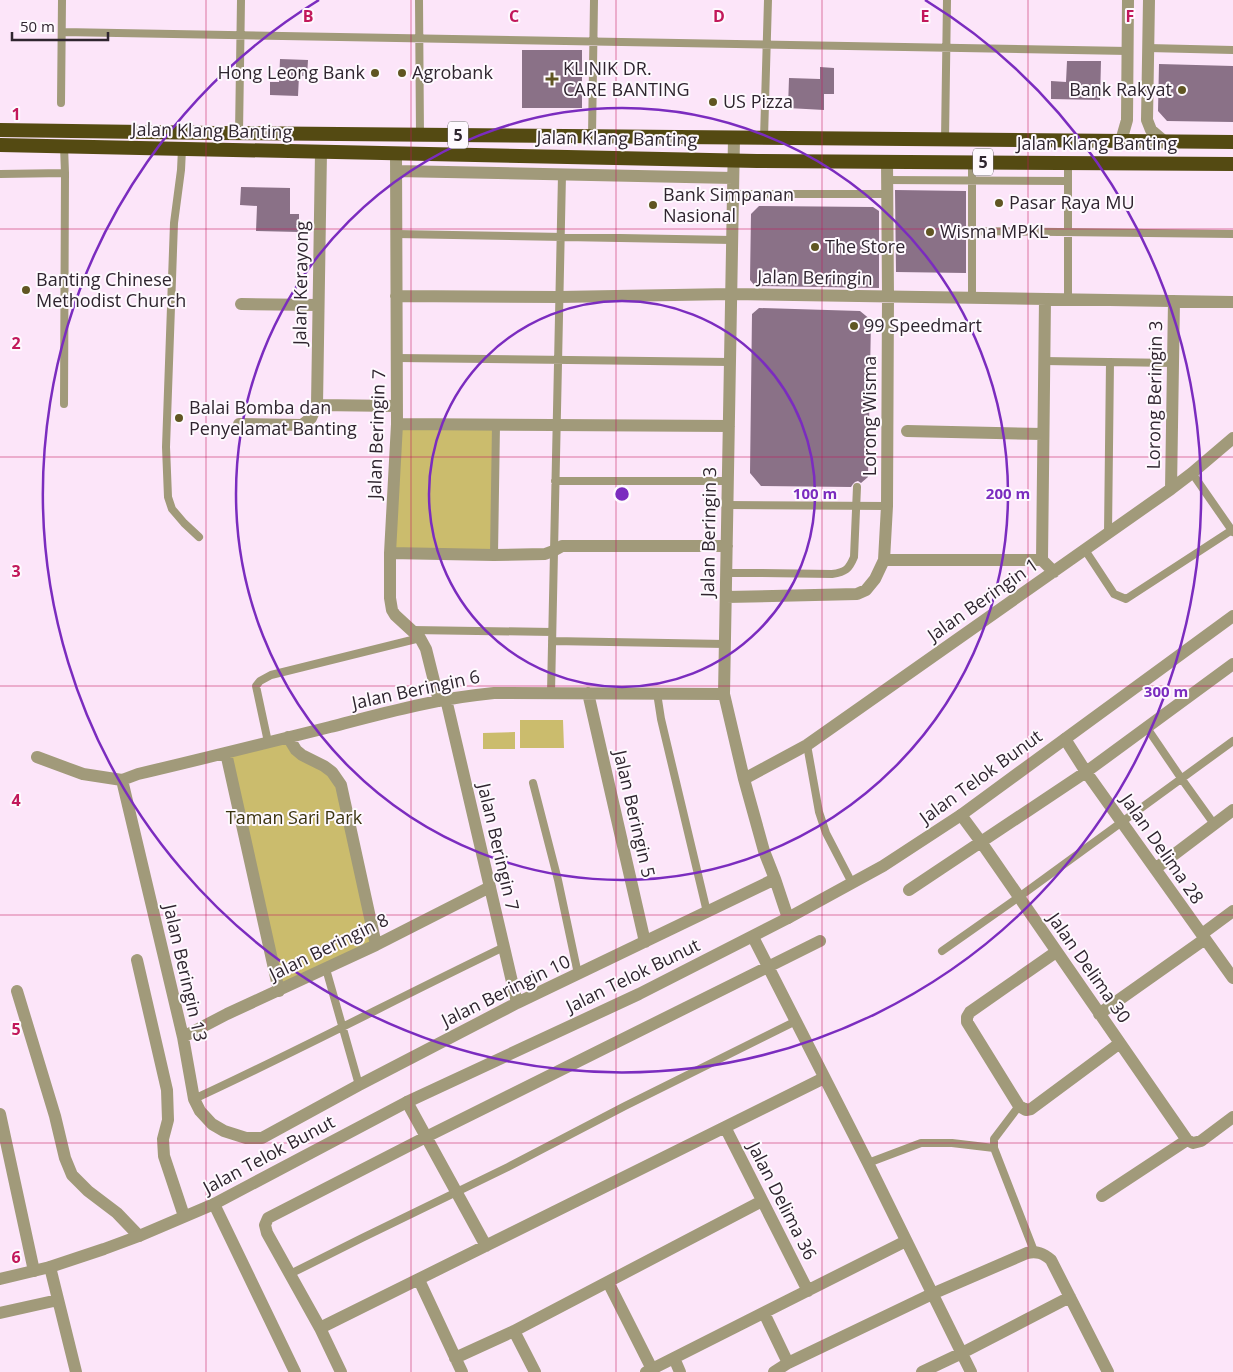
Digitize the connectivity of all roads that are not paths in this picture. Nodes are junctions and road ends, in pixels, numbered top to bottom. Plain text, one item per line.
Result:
1 (62, 0) edge
2 (241, 0) edge
3 (419, 0) edge
4 (594, 0) edge
5 (768, 0) edge
6 (947, 0) edge
7 (1128, 0) edge
8 (1149, 0) edge
9 (62, 32) junction
10 (240, 36) junction
11 (419, 39) junction
12 (593, 42) junction
13 (768, 45) junction
14 (946, 48) junction
15 (1148, 48) junction
16 (1233, 50) edge
17 (1128, 51) junction
18 (61, 103) dead end
19 (0, 130) edge
20 (181, 132) junction
21 (239, 133) junction
22 (420, 135) junction
23 (592, 136) junction
24 (734, 138) junction
25 (764, 138) junction
26 (945, 140) junction
27 (1121, 141) junction
28 (1164, 142) junction
29 (1233, 142) edge
30 (0, 145) edge
31 (64, 146) junction
32 (182, 149) junction
33 (321, 152) junction
34 (396, 153) junction
35 (734, 160) junction
36 (887, 161) junction
37 (972, 162) junction
38 (1068, 163) junction
39 (1233, 164) edge
40 (396, 171) junction
41 (64, 173) junction
42 (0, 174) edge
43 (562, 175) junction
44 (733, 178) junction
45 (886, 180) junction
46 (971, 180) junction
47 (1068, 181) junction
48 (733, 194) junction
49 (886, 194) junction
50 (971, 231) junction
51 (1068, 232) junction
52 (396, 234) junction
53 (1233, 234) edge
54 (560, 237) junction
55 (732, 240) junction
56 (731, 294) junction
57 (396, 296) junction
58 (888, 296) junction
59 (559, 297) junction
60 (972, 298) junction
61 (1045, 299) junction
62 (1068, 299) junction
63 (1174, 301) junction
64 (1233, 302) edge
65 (240, 304) dead end
66 (318, 305) junction
67 (396, 358) junction
68 (558, 360) junction
69 (1044, 361) junction
70 (730, 362) junction
71 (1110, 362) junction
72 (1173, 363) junction
73 (64, 404) dead end
74 (396, 406) junction
75 (315, 409) junction
76 (238, 424) dead end
77 (397, 424) junction
78 (496, 425) junction
79 (557, 425) junction
80 (729, 426) junction
81 (907, 431) dead end
82 (1043, 434) junction
83 (1233, 438) edge
84 (1192, 473) junction
85 (555, 481) junction
86 (728, 481) junction
87 (858, 487) dead end
88 (1171, 489) junction
89 (727, 505) junction
90 (887, 506) junction
91 (1232, 531) edge
92 (1108, 533) junction
93 (199, 537) dead end
94 (727, 546) junction
95 (1085, 550) junction
96 (553, 551) junction
97 (390, 553) junction
98 (494, 555) junction
99 (884, 560) junction
100 (1042, 560) junction
101 (1054, 572) junction
102 (726, 573) junction
103 (726, 597) junction
104 (1233, 616) edge
105 (552, 632) junction
106 (416, 634) junction
107 (552, 641) junction
108 (725, 644) junction
109 (1233, 664) edge
110 (551, 693) junction
111 (588, 693) junction
112 (658, 693) junction
113 (724, 694) junction
114 (442, 700) junction
115 (1147, 728) junction
116 (288, 737) junction
117 (1064, 739) junction
118 (1233, 741) edge
119 (268, 742) junction
120 (807, 746) junction
121 (226, 752) junction
122 (37, 757) dead end
123 (1086, 772) junction
124 (1181, 778) junction
125 (744, 779) junction
126 (122, 780) junction
127 (534, 783) dead end
128 (1233, 810) edge
129 (961, 815) junction
130 (1122, 822) junction
131 (1214, 824) junction
132 (981, 842) junction
133 (1155, 869) junction
134 (775, 879) junction
135 (852, 883) junction
136 (490, 887) junction
137 (910, 890) dead end
138 (1019, 897) junction
139 (707, 912) junction
140 (1233, 912) edge
141 (788, 918) junction
142 (753, 937) junction
143 (1204, 937) junction
144 (820, 941) dead end
145 (645, 942) junction
146 (376, 945) junction
147 (504, 947) junction
148 (942, 951) dead end
149 (1056, 952) junction
150 (137, 960) dead end
151 (769, 966) junction
152 (326, 969) junction
153 (578, 974) junction
154 (1233, 978) edge
155 (279, 991) junction
156 (17, 992) dead end
157 (517, 1003) junction
158 (1099, 1014) junction
159 (796, 1021) junction
160 (343, 1026) junction
161 (183, 1036) junction
162 (1120, 1044) junction
163 (824, 1078) junction
164 (359, 1085) junction
165 (194, 1099) junction
166 (407, 1102) junction
167 (1019, 1106) junction
168 (0, 1114) edge
169 (1233, 1117) edge
170 (725, 1128) junction
171 (426, 1137) junction
172 (255, 1139) joint
173 (1187, 1140) junction
174 (994, 1148) junction
175 (868, 1163) junction
176 (457, 1192) junction
177 (1102, 1196) dead end
178 (762, 1201) junction
179 (214, 1204) junction
180 (184, 1216) junction
181 (139, 1236) junction
182 (906, 1241) junction
183 (486, 1246) junction
184 (1034, 1251) junction
185 (50, 1267) junction
186 (34, 1271) junction
187 (290, 1274) junction
188 (0, 1279) edge
189 (419, 1280) junction
190 (608, 1282) junction
191 (808, 1291) junction
192 (932, 1294) junction
193 (1070, 1297) junction
194 (58, 1300) junction
195 (0, 1313) edge
196 (764, 1313) junction
197 (320, 1328) junction
198 (514, 1331) junction
199 (962, 1353) junction
200 (455, 1358) junction
201 (674, 1358) junction
202 (788, 1363) junction
203 (649, 1371) edge
204 (76, 1372) edge
205 (295, 1372) edge
206 (341, 1372) edge
207 (462, 1372) edge
208 (536, 1372) edge
209 (680, 1372) edge
210 (774, 1372) edge
211 (922, 1372) edge
212 (971, 1372) edge
213 (1108, 1372) edge

1 - 9 lane
2 - 10 lane
3 - 11 lane
4 - 12 lane
5 - 13 lane
6 - 14 lane
7 - 17 street
8 - 15 street
9 - 10 lane
9 - 18 lane
10 - 11 lane
10 - 21 lane
11 - 12 lane
11 - 22 lane
12 - 13 lane
12 - 23 lane
13 - 14 lane
13 - 25 lane
14 - 17 lane
14 - 26 lane
15 - 16 lane
15 - 28 street
17 - 27 street
19 - 20 highway, Jalan Klang Banting / 5
20 - 21 highway, Jalan Klang Banting / 5
20 - 32 street
21 - 22 highway, Jalan Klang Banting / 5
22 - 23 highway, Jalan Klang Banting / 5
23 - 24 highway, Jalan Klang Banting / 5
24 - 25 highway, Jalan Klang Banting / 5
24 - 35 street, Jalan Beringin 3
25 - 26 highway, Jalan Klang Banting / 5
26 - 27 highway, Jalan Klang Banting / 5
27 - 28 highway, Jalan Klang Banting / 5
28 - 29 highway, Jalan Klang Banting / 5
30 - 31 highway, Jalan Klang Banting / 5
31 - 32 highway, Jalan Klang Banting / 5
31 - 41 lane
32 - 33 highway, Jalan Klang Banting / 5
32 - 93 lane
33 - 34 highway, Jalan Klang Banting / 5
33 - 66 street, Jalan Kerayong
34 - 35 highway, Jalan Klang Banting / 5
34 - 40 street, Jalan Beringin 7
35 - 36 highway, Jalan Klang Banting / 5
35 - 44 street, Jalan Beringin 3
36 - 37 highway, Jalan Klang Banting / 5
36 - 45 street, Lorong Wisma
37 - 38 highway, Jalan Klang Banting / 5
37 - 46 lane
38 - 39 highway, Jalan Klang Banting / 5
38 - 47 lane
40 - 43 street
40 - 52 street, Jalan Beringin 7
41 - 42 lane
41 - 73 lane
43 - 44 street
43 - 54 lane
44 - 48 street, Jalan Beringin 3
45 - 46 lane
45 - 49 street, Lorong Wisma
46 - 47 lane
46 - 50 lane
47 - 51 lane
48 - 49 lane
48 - 55 street, Jalan Beringin 3
49 - 58 street, Lorong Wisma
50 - 51 lane
50 - 60 lane
51 - 53 lane
51 - 62 lane
52 - 54 lane
52 - 57 street, Jalan Beringin 7
54 - 55 lane
54 - 59 lane
55 - 56 street, Jalan Beringin 3
56 - 58 street, Jalan Beringin
56 - 59 street, Jalan Beringin
56 - 70 street, Jalan Beringin 3
57 - 59 street, Jalan Beringin
57 - 67 street, Jalan Beringin 7
58 - 60 street, Jalan Beringin
58 - 90 street, Lorong Wisma
59 - 68 lane
60 - 61 street, Jalan Beringin
61 - 62 street, Jalan Beringin
61 - 69 street
62 - 63 street, Jalan Beringin
63 - 64 street, Jalan Beringin
63 - 72 street, Lorong Beringin 3
65 - 66 street
66 - 75 street, Jalan Kerayong
67 - 68 lane
67 - 74 street, Jalan Beringin 7
68 - 70 lane
68 - 79 lane
69 - 71 lane
69 - 82 street
70 - 80 street, Jalan Beringin 3
71 - 72 lane
71 - 92 lane
72 - 88 street, Lorong Beringin 3
74 - 75 street
74 - 77 street, Jalan Beringin 7
75 - 76 street
77 - 78 street
77 - 97 street, Jalan Beringin 7
78 - 79 street
78 - 98 lane
79 - 80 street
79 - 85 lane
80 - 86 street, Jalan Beringin 3
81 - 82 street
82 - 100 street
83 - 84 street, Jalan Beringin 1
84 - 88 street, Jalan Beringin 1
84 - 91 lane
85 - 86 lane
85 - 96 lane
86 - 89 street, Jalan Beringin 3
87 - 102 lane, bridge
88 - 92 street, Jalan Beringin 1
89 - 90 lane
89 - 94 street, Jalan Beringin 3
90 - 99 street, Lorong Wisma
91 - 95 lane
92 - 95 street, Jalan Beringin 1
94 - 96 street
94 - 102 street, Jalan Beringin 3
95 - 101 street, Jalan Beringin 1
96 - 98 street
96 - 105 lane
97 - 98 street
97 - 106 street, Jalan Beringin 7
99 - 100 street
99 - 103 street, Lorong Wisma
100 - 101 street
101 - 120 street, Jalan Beringin 1
102 - 103 street, Jalan Beringin 3
103 - 108 street, Jalan Beringin 3
104 - 117 street, Jalan Telok Bunut
105 - 106 lane
105 - 107 lane
106 - 114 street, Jalan Beringin 7
106 - 119 lane
107 - 108 lane
107 - 110 lane
108 - 113 street, Jalan Beringin 3
109 - 115 street
110 - 111 street, Jalan Beringin 6
110 - 114 street, Jalan Beringin 6
111 - 112 street, Jalan Beringin 6
111 - 145 street, Jalan Beringin 5
112 - 113 street, Jalan Beringin 6
112 - 139 lane
113 - 125 street, Jalan Beringin 3
114 - 116 street, Jalan Beringin 6
114 - 136 street, Jalan Beringin 7
115 - 123 street
115 - 124 lane
116 - 119 street, Jalan Beringin 6
116 - 146 street
117 - 123 street, Jalan Delima 28
117 - 129 street, Jalan Telok Bunut
118 - 124 lane
119 - 121 street, Jalan Beringin 6
120 - 125 street, Jalan Beringin 1
120 - 135 lane
121 - 126 street, Jalan Beringin 6
121 - 155 street
122 - 126 street
123 - 130 street, Jalan Delima 28
123 - 132 street
124 - 130 lane
124 - 131 lane
125 - 134 street, Jalan Beringin 3
126 - 161 street, Jalan Beringin 13
127 - 153 lane
128 - 131 street
129 - 132 street, Jalan Delima 30
129 - 135 street, Jalan Telok Bunut
130 - 133 street, Jalan Delima 28
130 - 138 lane
131 - 133 street
132 - 137 street
132 - 138 street, Jalan Delima 30
133 - 143 street, Jalan Delima 28
134 - 139 street, Jalan Beringin 10
134 - 141 street, Jalan Beringin 3
135 - 141 street, Jalan Telok Bunut
136 - 146 street, Jalan Beringin 8
136 - 147 street, Jalan Beringin 7
138 - 148 lane
138 - 149 street, Jalan Delima 30
139 - 145 street, Jalan Beringin 10
140 - 143 street
141 - 142 street, Jalan Telok Bunut
142 - 151 street
142 - 166 street, Jalan Telok Bunut
143 - 154 street, Jalan Delima 28
143 - 158 street
144 - 151 street
145 - 153 street, Jalan Beringin 10
146 - 152 street, Jalan Beringin 8
147 - 157 street, Jalan Beringin 7
147 - 160 lane
149 - 158 street, Jalan Delima 30
149 - 167 street
150 - 180 street
151 - 159 street
151 - 171 street
152 - 155 street, Jalan Beringin 8
152 - 160 lane
153 - 157 street, Jalan Beringin 10
155 - 161 street, Jalan Beringin 8
156 - 181 street
157 - 164 street, Jalan Beringin 10
158 - 162 street, Jalan Delima 30
159 - 163 street
159 - 176 lane
160 - 164 lane
160 - 165 lane
161 - 165 street, Jalan Beringin 13
162 - 167 street
162 - 173 street, Jalan Delima 30
163 - 170 street
163 - 175 street
164 - 172 street, Jalan Beringin 10
165 - 172 street, Jalan Beringin 13
166 - 171 street
166 - 179 street, Jalan Telok Bunut
167 - 174 lane
168 - 186 street
169 - 173 street
170 - 178 street, Jalan Delima 36
170 - 183 street
171 - 176 street
171 - 187 street
173 - 177 street
174 - 175 lane
174 - 184 lane
175 - 182 street
176 - 183 street
176 - 187 lane
178 - 190 street
178 - 191 street, Jalan Delima 36
179 - 180 street, Jalan Telok Bunut
179 - 205 street
180 - 181 street, Jalan Telok Bunut
181 - 185 street, Jalan Telok Bunut
182 - 191 street
182 - 192 street
183 - 189 street
184 - 192 street
184 - 193 street
185 - 186 street, Jalan Telok Bunut
185 - 194 street
186 - 188 street, Jalan Telok Bunut
187 - 197 street
189 - 197 street
189 - 200 street
190 - 198 street
190 - 203 street
191 - 196 street
192 - 199 street
192 - 202 street
193 - 199 street
193 - 213 street
194 - 195 street
194 - 204 street
196 - 201 street
196 - 202 street
197 - 206 street
198 - 200 street
198 - 208 street
199 - 211 street
199 - 212 street
200 - 207 street
201 - 203 street
201 - 209 street
202 - 210 street

